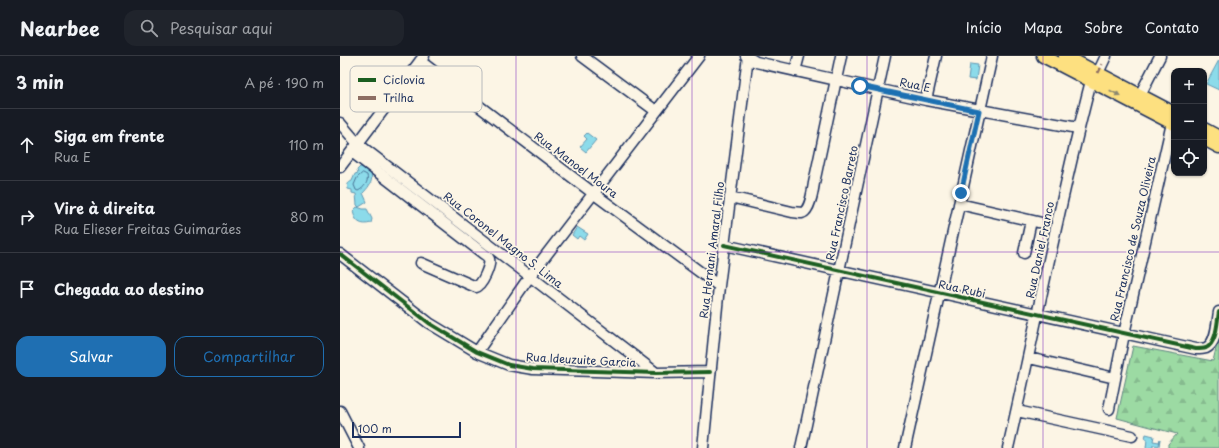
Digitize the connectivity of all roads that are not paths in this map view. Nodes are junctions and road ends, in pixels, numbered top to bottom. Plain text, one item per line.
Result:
1 (582, 56) edge
2 (699, 56) edge
3 (798, 56) edge
4 (841, 56) edge
5 (885, 56) edge
6 (936, 56) edge
7 (992, 56) edge
8 (1043, 56) edge
9 (1065, 56) edge
10 (1160, 56) edge
11 (747, 57) edge
12 (422, 59) edge
13 (431, 66) edge
14 (1099, 68) edge
15 (796, 71) junction
16 (835, 80) junction
17 (878, 90) junction
18 (1140, 95) junction
19 (926, 100) junction
20 (482, 106) edge
21 (979, 111) junction
22 (382, 112) edge
23 (656, 112) junction
24 (1171, 118) edge
25 (1171, 119) edge
26 (340, 123) edge
27 (1078, 128) junction
28 (1171, 129) edge
29 (1207, 131) edge
30 (1219, 137) edge
31 (1206, 140) edge
32 (1219, 147) edge
33 (355, 148) junction
34 (340, 167) edge
35 (593, 193) junction
36 (730, 197) junction
37 (959, 204) junction
38 (1031, 220) junction
39 (1042, 223) dead end
40 (724, 245) junction
41 (1024, 253) dead end
42 (340, 254) edge
43 (421, 264) dead end
44 (839, 271) junction
45 (530, 276) junction
46 (719, 286) junction
47 (939, 293) junction
48 (1219, 312) edge
49 (1038, 315) junction
50 (1124, 334) junction
51 (477, 352) junction
52 (1029, 358) junction
53 (710, 372) junction
54 (656, 373) junction
55 (1115, 378) junction
56 (1109, 409) dead end
57 (340, 411) edge
58 (1017, 411) junction
59 (1132, 436) dead end
60 (359, 448) edge
61 (703, 448) edge
62 (800, 448) edge
63 (905, 448) edge
64 (1008, 448) edge

1 - 23 street
2 - 23 street
3 - 15 street
4 - 16 street
5 - 17 street, Rua Francisco Barreto
6 - 19 street
7 - 21 street
8 - 14 main road
9 - 14 main road
10 - 18 street
11 - 15 street, Rua E
11 - 36 street, Rua Hernani Amaral Filho
12 - 13 street, Rua Manoel Moura
14 - 18 main road
14 -> 25 main road
14 - 27 street, Rua Daniel Franco
15 - 16 street, Rua E
16 - 17 street, Rua E
16 - 36 street
17 - 19 street, Rua E
17 - 44 street, Rua Francisco Barreto
18 - 24 main road
19 - 21 street, Rua E
20 - 35 street, Rua Manoel Moura
21 - 27 street, Rua E
21 - 37 street
22 - 33 street
23 - 35 street
26 - 33 street, Rua Coronel Magno S. Lima
27 - 49 street, Rua Daniel Franco
28 - 50 street, Rua Francisco de Souza Oliveira
29 - 30 main road
31 - 32 main road
33 - 34 street
33 - 43 street
33 - 45 street, Rua Coronel Magno S. Lima
35 - 45 street
35 - 46 street, Rua Manoel Moura
36 - 40 street, Rua Hernani Amaral Filho
37 - 38 street
37 - 47 street
38 - 39 street
38 - 41 street
40 - 44 street, Rua Rubi
40 - 46 street, Rua Hernani Amaral Filho
42 - 51 street, Rua Ideuzuite Garcia
44 - 47 street, Rua Rubi
44 - 62 street, Rua Francisco Barreto
45 - 51 street
45 - 54 street, Rua Coronel Magno S. Lima
46 - 53 street, Rua Hernani Amaral Filho
47 - 49 street, Rua Rubi
47 - 63 street
48 - 50 street, Rua Rubi
49 - 50 street, Rua Rubi
49 - 52 street, Rua Daniel Franco
50 - 55 street, Rua Francisco de Souza Oliveira
51 - 54 street, Rua Ideuzuite Garcia
52 - 55 street
52 - 58 street, Rua Daniel Franco
53 - 54 street, Rua Ideuzuite Garcia
53 - 61 street, Rua Hernani Amaral Filho
55 - 56 street, Rua Francisco de Souza Oliveira
57 - 60 street
58 - 59 street
58 - 64 street, Rua Daniel Franco

